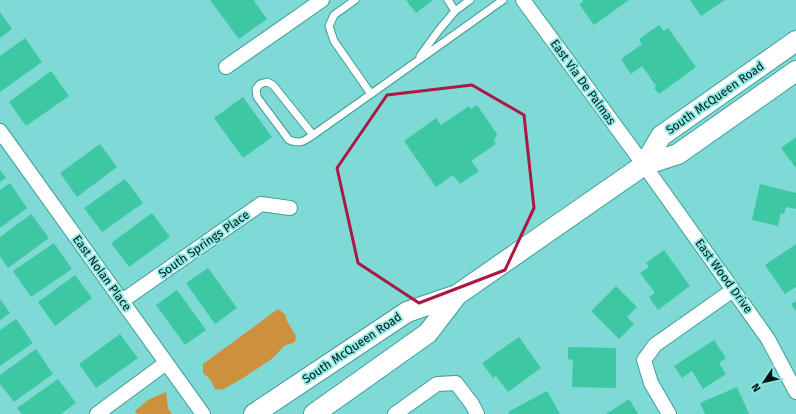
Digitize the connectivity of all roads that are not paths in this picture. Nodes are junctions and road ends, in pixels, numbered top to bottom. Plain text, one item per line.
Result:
1 (322, 0) edge
2 (355, 0) edge
3 (448, 0) edge
4 (470, 0) edge
5 (503, 0) edge
6 (523, 0) edge
7 (455, 11) junction
8 (796, 41) edge
9 (417, 62) junction
10 (226, 67) dead end
11 (796, 71) edge
12 (371, 94) junction
13 (0, 131) edge
14 (313, 135) junction
15 (644, 165) junction
16 (290, 208) dead end
17 (733, 290) junction
18 (457, 295) junction
19 (122, 301) junction
20 (166, 363) junction
21 (796, 392) edge
22 (97, 414) edge
23 (203, 414) edge
24 (254, 414) edge
25 (314, 414) edge
26 (395, 414) edge
27 (477, 414) edge
28 (669, 414) edge

1 - 10 street
2 - 12 lane
3 - 7 lane
4 - 7 lane
5 - 9 lane
6 - 15 street, East Via De Palmas
7 - 9 lane
8 - 15 main road, South McQueen Road
9 - 12 lane
11 - 15 main road, South McQueen Road
12 - 14 lane
13 - 19 street, East Nolan Place
14 - 14 lane
15 - 17 street, East Wood Drive
15 - 18 main road, South McQueen Road
16 - 19 street, South Springs Place
17 - 21 street, East Wood Drive
17 - 28 street
18 - 24 main road, South McQueen Road
18 - 25 main road, South McQueen Road
19 - 20 street, East Nolan Place
20 - 22 street
20 - 23 street, East Nolan Place
26 - 27 street

